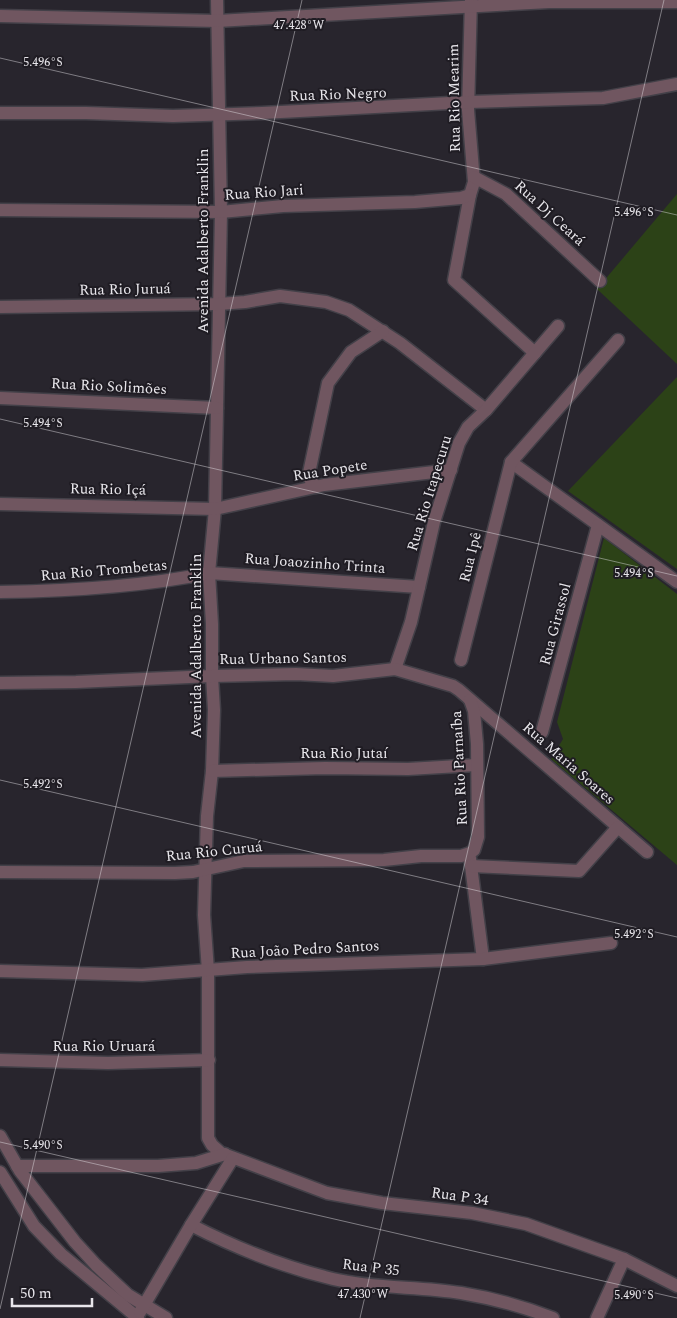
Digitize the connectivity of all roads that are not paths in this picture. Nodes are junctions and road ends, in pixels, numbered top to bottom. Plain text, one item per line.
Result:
1 (217, 0) edge
2 (677, 2) edge
3 (471, 4) edge
4 (0, 16) edge
5 (218, 21) junction
6 (677, 84) edge
7 (469, 102) junction
8 (0, 113) edge
9 (219, 115) junction
10 (474, 177) junction
11 (470, 195) junction
12 (0, 210) edge
13 (222, 212) junction
14 (600, 280) dead end
15 (219, 304) junction
16 (0, 308) edge
17 (558, 326) dead end
18 (383, 331) junction
19 (618, 340) dead end
20 (535, 352) junction
21 (0, 398) edge
22 (217, 408) junction
23 (486, 410) junction
24 (511, 462) junction
25 (451, 470) junction
26 (316, 487) junction
27 (0, 504) edge
28 (215, 509) junction
29 (598, 525) junction
30 (209, 573) junction
31 (677, 582) edge
32 (419, 586) junction
33 (0, 592) edge
34 (461, 660) dead end
35 (394, 669) junction
36 (212, 676) junction
37 (0, 683) edge
38 (470, 700) junction
39 (542, 732) dead end
40 (476, 765) junction
41 (212, 771) junction
42 (618, 827) junction
43 (647, 852) dead end
44 (467, 858) junction
45 (206, 869) junction
46 (0, 872) edge
47 (610, 943) dead end
48 (483, 959) junction
49 (0, 971) edge
50 (208, 971) junction
51 (0, 1060) edge
52 (209, 1060) junction
53 (0, 1136) edge
54 (229, 1156) junction
55 (17, 1166) junction
56 (0, 1172) edge
57 (191, 1224) junction
58 (624, 1259) junction
59 (677, 1286) edge
60 (144, 1306) junction
61 (133, 1316) edge
62 (166, 1318) edge
63 (553, 1318) edge
64 (597, 1318) edge

1 - 5 street, Avenida Adalberto Franklin
2 - 3 street
3 - 5 street
3 - 7 street, Rua Rio Mearim
4 - 5 street
5 - 9 street, Avenida Adalberto Franklin
6 - 7 street, Rua Rio Negro
7 - 9 street, Rua Rio Negro
7 - 10 street, Rua Rio Mearim
8 - 9 street, Rua Rio Negro
9 - 13 street, Avenida Adalberto Franklin
10 - 11 street, Rua Rio Mearim
10 - 14 street, Rua Dj Ceará
11 - 13 street, Rua Rio Jari
11 - 20 street, Rua Rio Mearim
12 - 13 street, Rua Rio Jari
13 - 15 street, Avenida Adalberto Franklin
15 - 16 street, Rua Rio Juruá
15 - 18 street, Rua Rio Juruá
15 - 22 street, Avenida Adalberto Franklin
17 - 20 street, Rua Rio Itapecuru
18 - 23 street, Rua Rio Juruá
18 - 26 street
19 - 24 street
20 - 23 street, Rua Rio Itapecuru
21 - 22 street, Rua Rio Solimões
22 - 28 street, Avenida Adalberto Franklin
23 - 25 street, Rua Rio Itapecuru
24 - 29 street
24 - 34 street, Rua Ipê
25 - 26 street, Rua Popete
25 - 32 street, Rua Rio Itapecuru
26 - 28 street, Rua Popete
27 - 28 street, Rua Rio Içá
28 - 30 street, Avenida Adalberto Franklin
29 - 31 street
29 - 39 street, Rua Girassol
30 - 32 street, Rua Joaozinho Trinta
30 - 33 street, Rua Rio Trombetas
30 - 36 street, Avenida Adalberto Franklin
32 - 35 street, Rua Rio Itapecuru
35 - 36 street, Rua Urbano Santos
35 - 38 street, Rua Urbano Santos
36 - 37 street, Rua Urbano Santos
36 - 41 street, Avenida Adalberto Franklin
38 - 40 street, Rua Rio Parnaíba
38 - 42 street, Rua Maria Soares
40 - 41 street, Rua Rio Jutaí
40 - 44 street, Rua Rio Parnaíba
41 - 45 street, Avenida Adalberto Franklin
42 - 43 street, Rua Maria Soares
42 - 44 street, Rua Rio Curuá
44 - 45 street, Rua Rio Curuá
44 - 48 street
45 - 46 street, Rua Rio Curuá
45 - 50 street, Avenida Adalberto Franklin
47 - 48 street, Rua João Pedro Santos
48 - 50 street, Rua João Pedro Santos
49 - 50 street, Rua João Pedro Santos
50 - 52 street, Avenida Adalberto Franklin
51 - 52 street, Rua Rio Uruará
52 - 54 street, Avenida Adalberto Franklin
53 - 55 street
54 - 55 street
54 - 57 street
54 - 58 street, Rua P 34
55 - 60 street
56 - 61 street
57 - 60 street
57 - 63 street, Rua P 35
58 - 59 street, Rua P 34
58 - 64 street
60 - 61 street
60 - 62 street

